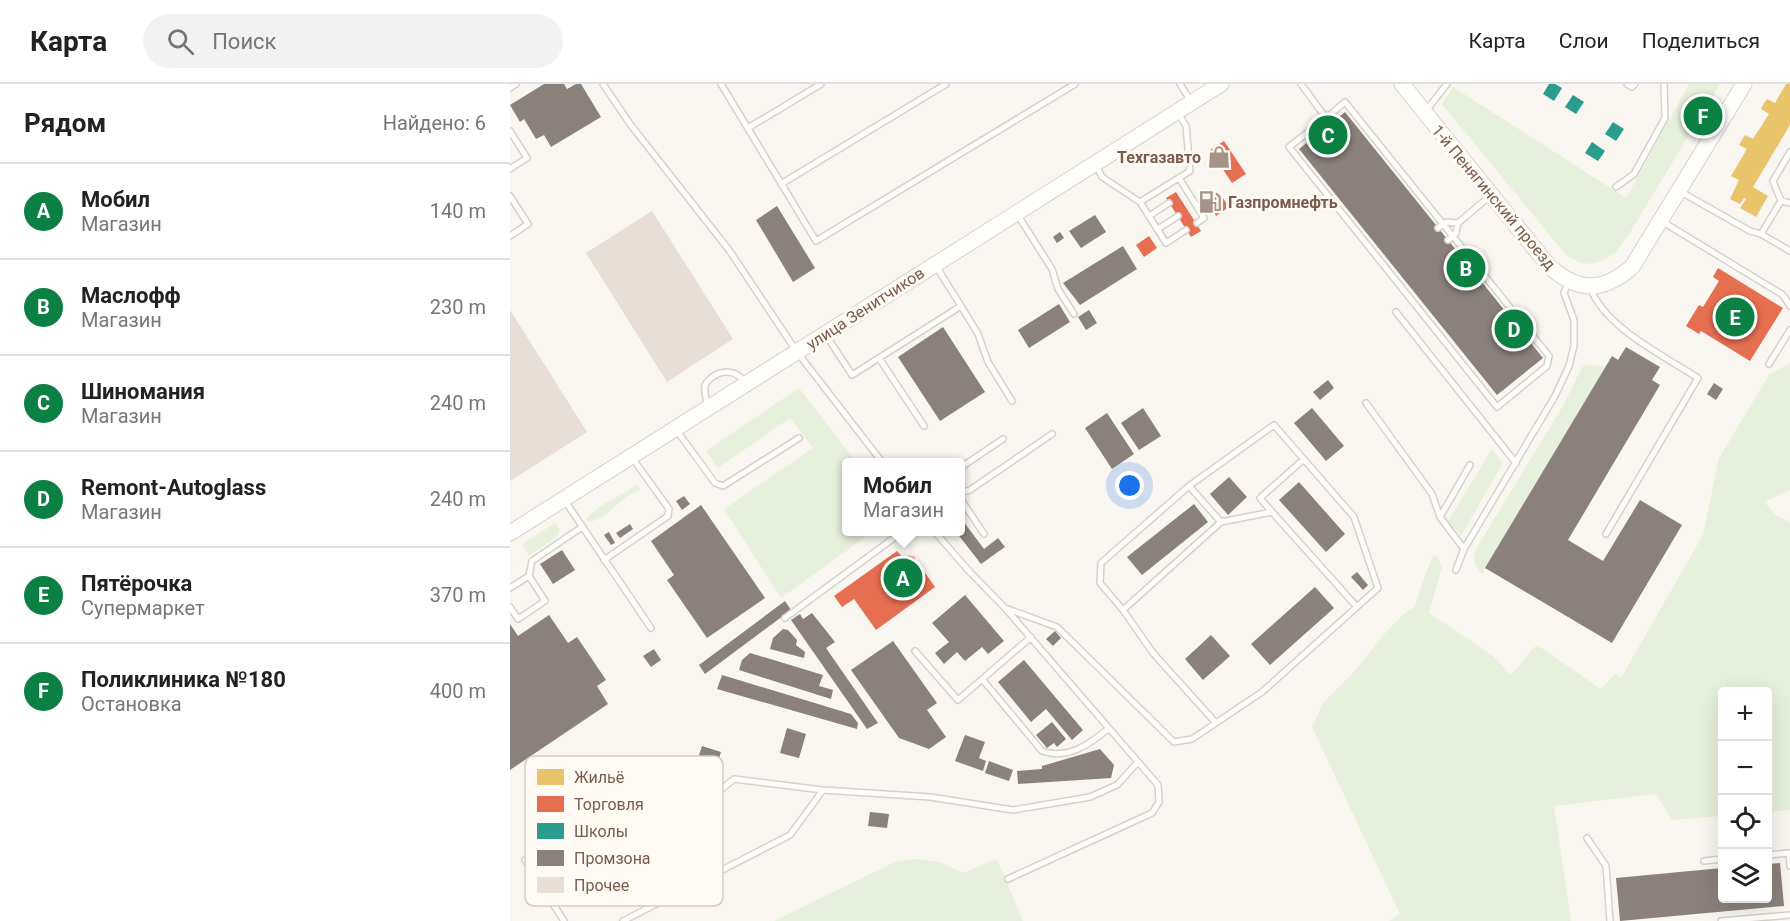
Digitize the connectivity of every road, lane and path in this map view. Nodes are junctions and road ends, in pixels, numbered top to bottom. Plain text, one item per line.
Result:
1 (516, 84) edge
2 (603, 84) edge
3 (721, 84) edge
4 (821, 84) edge
5 (946, 84) edge
6 (1075, 84) edge
7 (1180, 84) edge
8 (1221, 84) edge
9 (1300, 84) edge
10 (1402, 84) edge
11 (1447, 84) edge
12 (1627, 84) edge
13 (1635, 84) edge
14 (1664, 84) edge
15 (1744, 84) edge
16 (510, 88) edge
17 (1205, 88) edge
18 (1192, 103) junction
19 (1177, 112) junction
20 (1424, 113) junction
21 (1326, 118) junction
22 (748, 128) junction
23 (510, 131) edge
24 (1790, 152) edge
25 (1095, 163) junction
26 (510, 169) edge
27 (1179, 178) junction
28 (781, 184) junction
29 (1616, 187) dead end
30 (1187, 191) junction
31 (1679, 191) junction
32 (1491, 195) junction
33 (510, 196) edge
34 (1179, 196) dead end
35 (1781, 201) junction
36 (1140, 202) junction
37 (1169, 203) dead end
38 (1790, 203) edge
39 (1196, 205) junction
40 (1188, 210) dead end
41 (1016, 213) junction
42 (1149, 216) junction
43 (1178, 216) dead end
44 (1662, 221) junction
45 (1458, 223) junction
46 (1197, 224) dead end
47 (1441, 226) junction
48 (1158, 229) junction
49 (1186, 230) dead end
50 (1761, 234) junction
51 (510, 236) edge
52 (1450, 238) junction
53 (1790, 251) edge
54 (934, 264) junction
55 (1568, 281) junction
56 (1590, 287) junction
57 (961, 306) junction
58 (1790, 306) edge
59 (1396, 312) dead end
60 (1074, 314) dead end
61 (1790, 330) edge
62 (825, 333) junction
63 (797, 352) junction
64 (879, 358) junction
65 (1769, 364) dead end
66 (747, 384) junction
67 (1012, 401) dead end
68 (1366, 403) dead end
69 (705, 411) junction
70 (924, 426) dead end
71 (676, 430) junction
72 (1052, 434) dead end
73 (799, 438) dead end
74 (1003, 439) dead end
75 (632, 457) junction
76 (879, 458) edge
77 (1303, 460) junction
78 (1516, 463) junction
79 (965, 465) edge
80 (1470, 465) dead end
81 (1189, 486) junction
82 (965, 492) edge
83 (564, 499) junction
84 (965, 506) edge
85 (1272, 512) junction
86 (1440, 517) junction
87 (1221, 522) junction
88 (582, 527) junction
89 (510, 533) edge
90 (984, 534) dead end
91 (1606, 534) dead end
92 (895, 536) edge
93 (939, 536) edge
94 (1464, 549) junction
95 (604, 560) junction
96 (1456, 570) dead end
97 (529, 576) junction
98 (510, 588) edge
99 (510, 607) edge
100 (1357, 607) junction
101 (1005, 608) junction
102 (1123, 610) junction
103 (785, 618) dead end
104 (651, 628) dead end
105 (1031, 637) junction
106 (915, 651) dead end
107 (982, 680) junction
108 (1216, 723) junction
109 (1109, 728) junction
110 (1138, 762) junction
111 (723, 788) edge
112 (824, 790) junction
113 (1587, 838) dead end
114 (1772, 855) edge
115 (1718, 859) edge
116 (1704, 861) dead end
117 (1790, 866) edge
118 (723, 870) edge
119 (1008, 879) dead end
120 (554, 906) edge
121 (652, 906) edge
122 (1790, 915) edge
123 (564, 921) edge
124 (623, 921) edge
125 (1610, 921) edge
126 (1721, 921) edge

1 - 16 lane
2 - 63 lane
3 - 22 lane
4 - 22 lane
5 - 28 lane
6 - 28 lane
7 - 18 lane
8 - 17 street, улица Зенитчиков
9 - 21 lane
10 - 20 street, 1-й Пенягинский проезд
11 - 20 lane
12 - 13 lane
14 - 29 lane
15 - 31 street
17 - 18 street, улица Зенитчиков
18 - 19 street, улица Зенитчиков
19 - 25 street, улица Зенитчиков
19 - 27 lane
20 - 32 street, 1-й Пенягинский проезд
21 - 47 lane
21 - 52 lane
22 - 28 lane
23 - 26 lane
24 - 35 lane
25 - 36 lane
25 - 41 street, улица Зенитчиков
27 - 30 lane
27 - 36 lane
30 - 34 lane
30 - 39 lane
31 - 44 street
31 - 50 lane
32 - 45 lane
32 - 55 street, 1-й Пенягинский проезд
33 - 51 lane
35 - 38 lane
35 - 50 lane
36 - 42 lane
37 - 42 lane
39 - 40 lane
39 - 46 lane
41 - 54 street, улица Зенитчиков
41 - 60 lane
42 - 48 lane
43 - 48 lane
44 - 56 street
44 - 58 lane
45 - 47 lane
45 - 52 lane
47 - 52 lane
48 - 49 lane
50 - 53 lane
54 - 57 lane
54 - 62 street, улица Зенитчиков
55 - 56 street, 1-й Пенягинский проезд
55 - 78 lane
56 - 91 lane
57 - 64 lane
57 - 67 lane
59 - 78 lane
61 - 65 lane
62 - 63 street, улица Зенитчиков
62 - 64 lane
63 - 66 street, улица Зенитчиков
63 - 76 lane
64 - 70 lane
66 - 69 street, улица Зенитчиков
66 - 69 lane
68 - 86 lane
69 - 71 street, улица Зенитчиков
71 - 73 lane
71 - 75 street, улица Зенитчиков
72 - 82 lane
74 - 79 lane
75 - 83 street, улица Зенитчиков
75 - 95 lane
77 - 81 lane
77 - 85 lane
77 - 100 lane
78 - 94 lane
80 - 86 lane
81 - 87 lane
81 - 102 lane
83 - 88 lane
83 - 89 street, улица Зенитчиков
84 - 90 lane
85 - 87 lane
85 - 100 lane
86 - 94 lane
87 - 102 lane
88 - 95 lane
88 - 97 lane
92 - 103 lane
93 - 101 lane
94 - 96 lane
95 - 104 lane
97 - 98 lane
97 - 99 lane
100 - 108 lane
101 - 105 lane
101 - 108 lane
102 - 108 lane
105 - 107 lane
105 - 109 lane
106 - 107 lane
107 - 109 lane
109 - 110 lane
110 - 112 lane
110 - 119 lane
111 - 112 lane
112 - 118 lane
113 - 125 lane
114 - 117 lane
115 - 116 lane
120 - 123 lane
121 - 124 lane
122 - 126 lane

